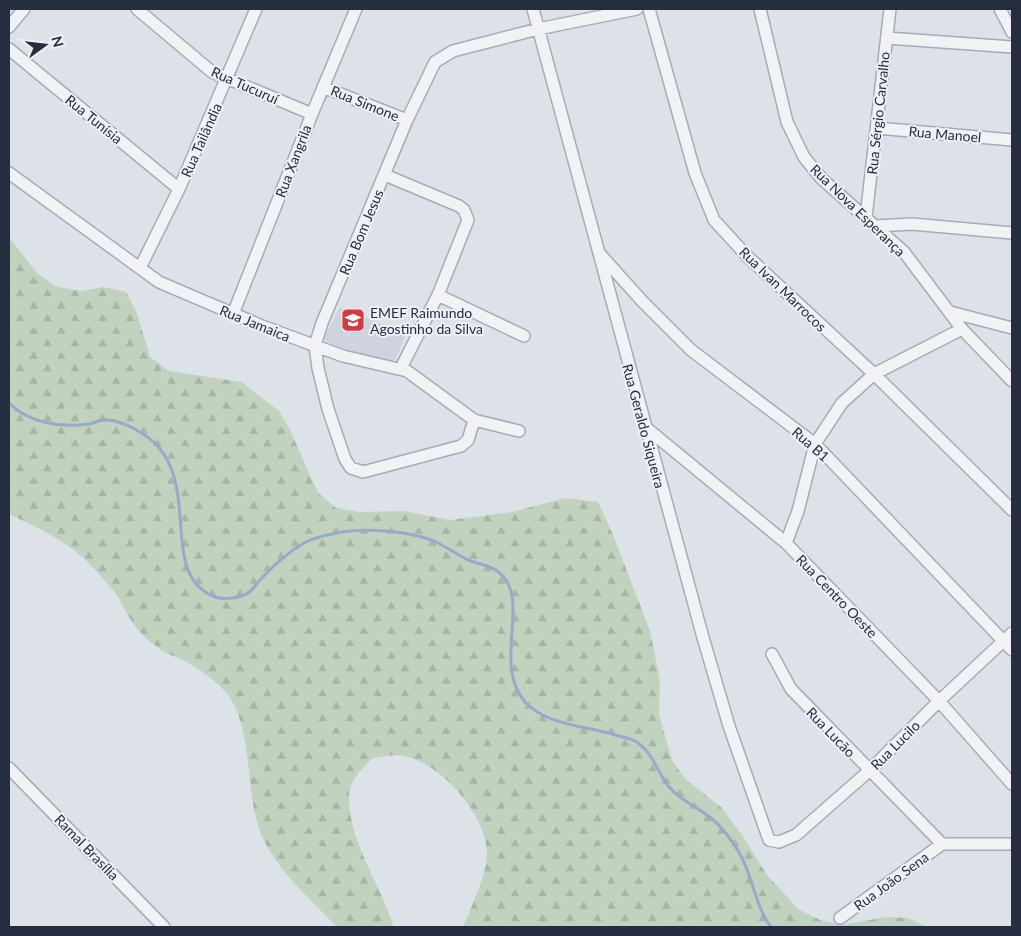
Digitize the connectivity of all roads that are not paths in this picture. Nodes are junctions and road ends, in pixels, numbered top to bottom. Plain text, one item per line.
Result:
1 (24, 9) edge
2 (137, 9) edge
3 (256, 9) edge
4 (356, 9) edge
5 (533, 9) edge
6 (637, 9) edge
7 (649, 9) edge
8 (760, 9) edge
9 (890, 9) edge
10 (1000, 9) edge
11 (9, 27) edge
12 (538, 29) junction
13 (1012, 32) edge
14 (887, 38) junction
15 (1012, 47) edge
16 (9, 49) edge
17 (227, 79) junction
18 (323, 87) junction
19 (312, 114) junction
20 (407, 120) junction
21 (877, 128) junction
22 (1012, 140) edge
23 (9, 173) edge
24 (386, 175) junction
25 (179, 189) junction
26 (866, 217) junction
27 (876, 226) junction
28 (1012, 233) edge
29 (598, 252) junction
30 (140, 268) junction
31 (438, 295) junction
32 (950, 312) junction
33 (233, 314) junction
34 (1012, 328) edge
35 (962, 330) junction
36 (524, 336) dead end
37 (315, 345) junction
38 (401, 368) junction
39 (874, 374) junction
40 (1012, 381) edge
41 (474, 420) junction
42 (644, 426) junction
43 (520, 431) dead end
44 (815, 444) junction
45 (1012, 510) edge
46 (786, 543) junction
47 (1010, 642) edge
48 (772, 654) dead end
49 (939, 701) junction
50 (9, 768) edge
51 (869, 771) junction
52 (1012, 784) edge
53 (769, 840) joint
54 (942, 844) junction
55 (1012, 844) edge
56 (840, 918) dead end
57 (164, 927) edge

1 - 11 street
2 - 17 street, Rua Tucuruí
3 - 17 street, Rua Tailândia
4 - 18 street, Rua Xangrila
5 - 12 street, Rua Geraldo Siqueira
6 - 12 street, Rua Bom Jesus
7 - 39 street, Rua Ivan Marrocos
8 - 26 street, Rua Nova Esperança
9 - 14 street, Rua Sérgio Carvalho
10 - 13 street
12 - 20 street, Rua Bom Jesus
12 - 29 street, Rua Geraldo Siqueira
14 - 15 street
14 - 21 street, Rua Sérgio Carvalho
16 - 25 street, Rua Tunísia
17 - 19 street, Rua Tucuruí
17 - 25 street, Rua Tailândia
18 - 19 street, Rua Xangrila
18 - 20 street, Rua Simone
19 - 33 street, Rua Xangrila
20 - 24 street, Rua Bom Jesus
21 - 22 street, Rua Manoel
21 - 26 street, Rua Sérgio Carvalho
23 - 30 street, Rua Jamaica
24 - 31 street
24 - 37 street, Rua Bom Jesus
25 - 30 street, Rua Tailândia
26 - 27 street, Rua Nova Esperança
27 - 28 street
27 - 32 street, Rua Nova Esperança
29 - 42 street, Rua Geraldo Siqueira
29 - 44 street, Rua B1
30 - 33 street, Rua Jamaica
31 - 36 street
31 - 38 street
32 - 34 street
32 - 35 street, Rua Nova Esperança
33 - 37 street, Rua Jamaica
35 - 39 street
35 - 40 street, Rua Nova Esperança
37 - 38 street, Rua Jamaica
37 - 41 street
38 - 41 street, Rua Jamaica
39 - 44 street
39 - 45 street, Rua Ivan Marrocos
41 - 43 street, Rua Jamaica
42 - 46 street, Rua Centro Oeste
42 - 53 street, Rua Geraldo Siqueira
44 - 46 street
44 - 47 street, Rua B1
46 - 49 street, Rua Centro Oeste
47 - 49 street, Rua Lucilo
48 - 51 street, Rua Lucão
49 - 51 street, Rua Lucilo
49 - 52 street, Rua Centro Oeste
50 - 57 street, Ramal Brasília
51 - 53 street, Rua Lucilo
51 - 54 street, Rua Lucão
54 - 55 street
54 - 56 street, Rua João Sena

